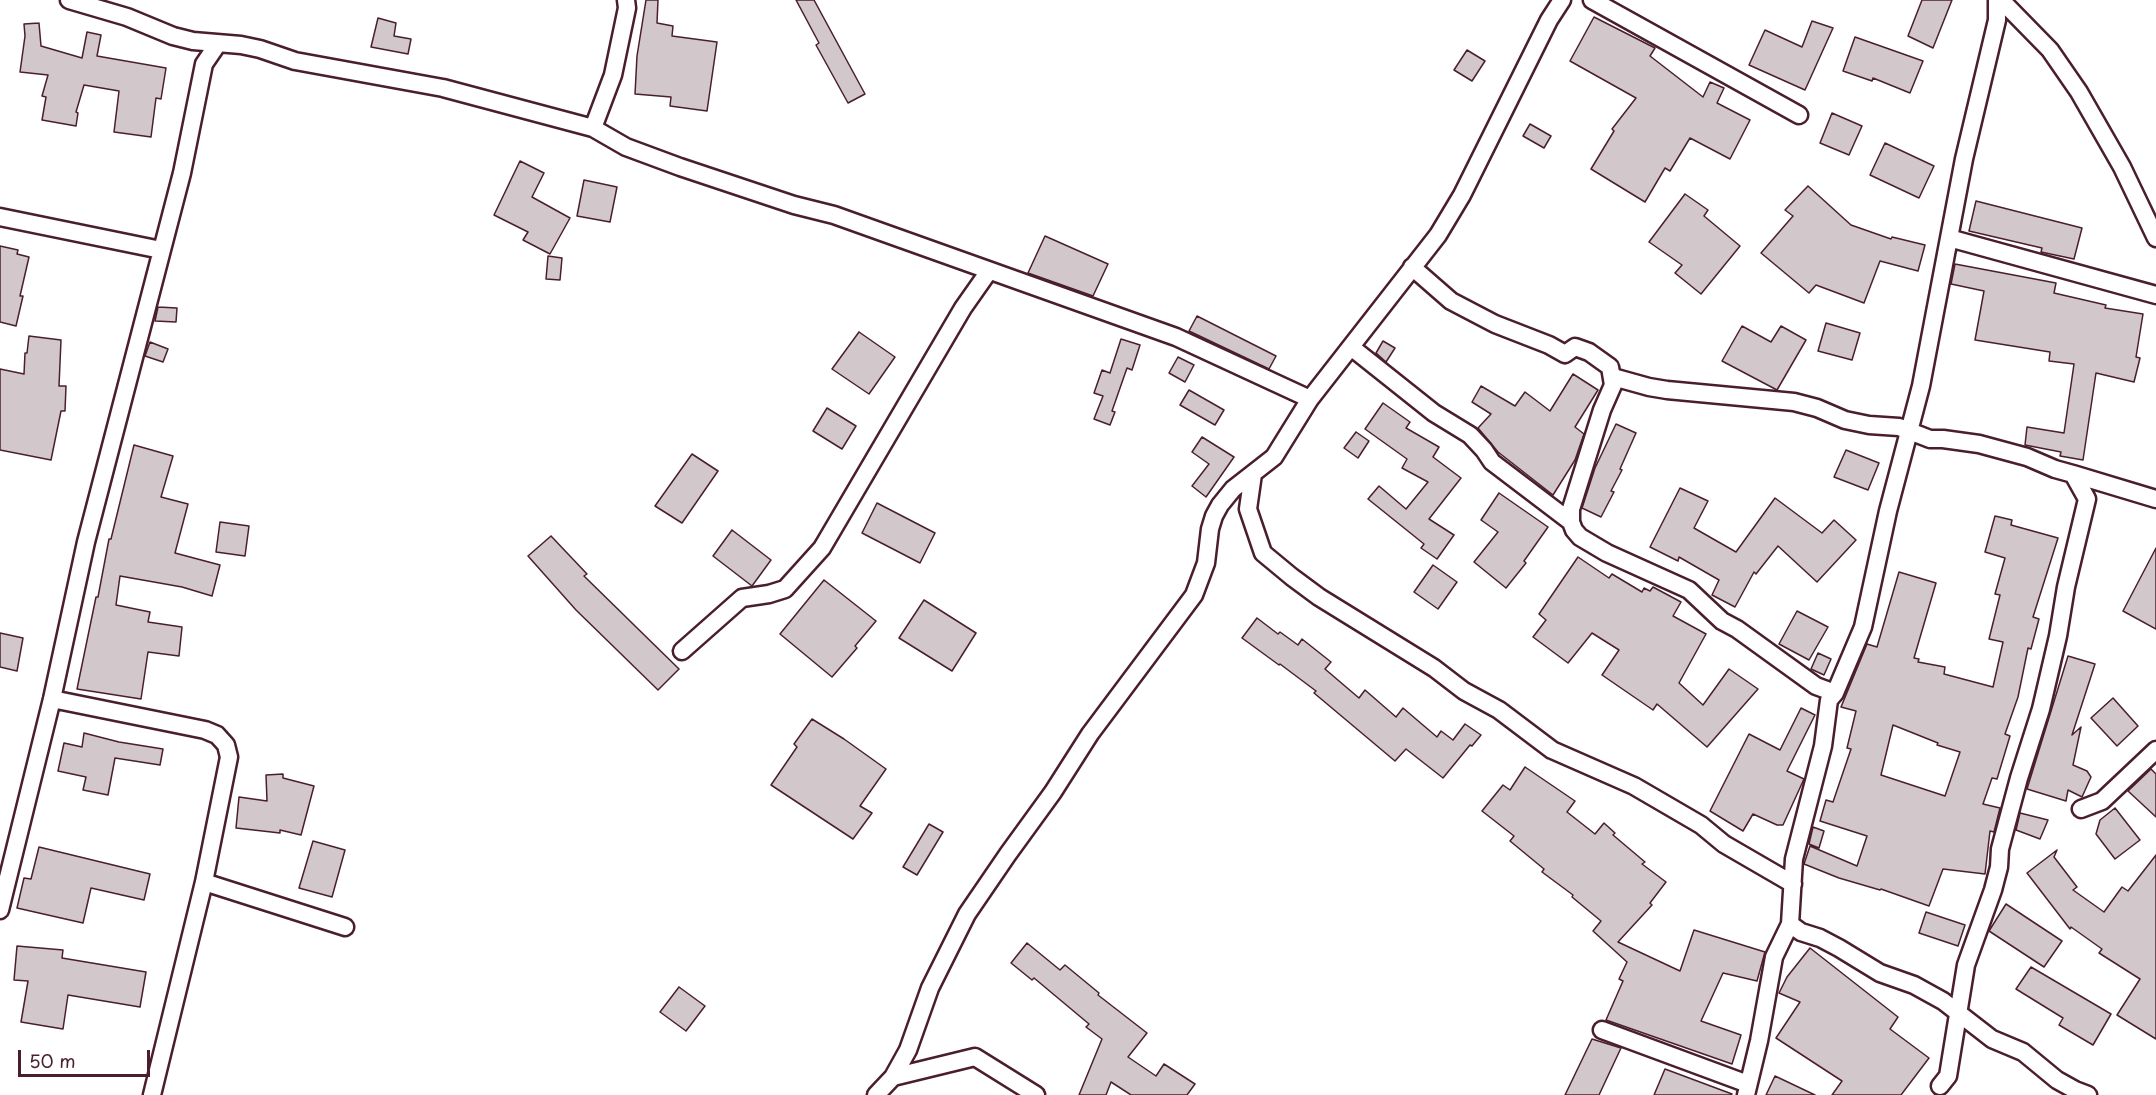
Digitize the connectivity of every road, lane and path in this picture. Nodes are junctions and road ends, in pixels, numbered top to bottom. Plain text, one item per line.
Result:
1 (69, 0) edge
2 (626, 0) edge
3 (1563, 0) edge
4 (1592, 0) edge
5 (1999, 0) edge
6 (193, 41) junction
7 (217, 45) junction
8 (204, 64) junction
9 (1798, 115) dead end
10 (593, 128) junction
11 (0, 217) edge
12 (1949, 238) junction
13 (2156, 238) edge
14 (161, 250) junction
15 (1412, 267) junction
16 (990, 271) junction
17 (2156, 295) edge
18 (1351, 346) junction
19 (1613, 377) junction
20 (1310, 399) junction
21 (1910, 431) junction
22 (1253, 474) junction
23 (2073, 474) junction
24 (2156, 499) edge
25 (1571, 522) junction
26 (682, 651) dead end
27 (1835, 693) junction
28 (52, 699) junction
29 (2156, 750) edge
30 (2081, 808) dead end
31 (204, 882) junction
32 (1793, 884) junction
33 (0, 910) edge
34 (1790, 924) junction
35 (345, 927) dead end
36 (1958, 1014) junction
37 (1602, 1030) dead end
38 (893, 1077) junction
39 (1940, 1086) dead end
40 (1747, 1089) edge
41 (152, 1095) edge
42 (876, 1095) edge
43 (1036, 1095) edge
44 (2088, 1095) edge

1 - 6 street
2 - 10 street
3 - 15 street
4 - 9 street
5 - 12 street
5 - 13 street
6 - 7 street
6 - 8 street
7 - 8 street
7 - 10 street
8 - 14 street
10 - 16 street
11 - 14 street
12 - 17 street
12 - 21 street
14 - 28 street
15 - 18 street
15 - 19 street
16 - 20 street
16 - 26 street
18 - 20 street
18 - 25 street
19 - 21 street
19 - 25 street
20 - 22 street
21 - 23 street
21 - 27 street
22 - 32 street
22 - 38 street
23 - 24 street
23 - 36 street
25 - 27 street
27 - 32 street
28 - 31 street
28 - 33 street
29 - 30 street
31 - 35 street
31 - 41 street
32 - 34 street
34 - 36 street
34 - 40 street
36 - 39 street
36 - 44 street
37 - 40 street
38 - 42 street
38 - 43 street

